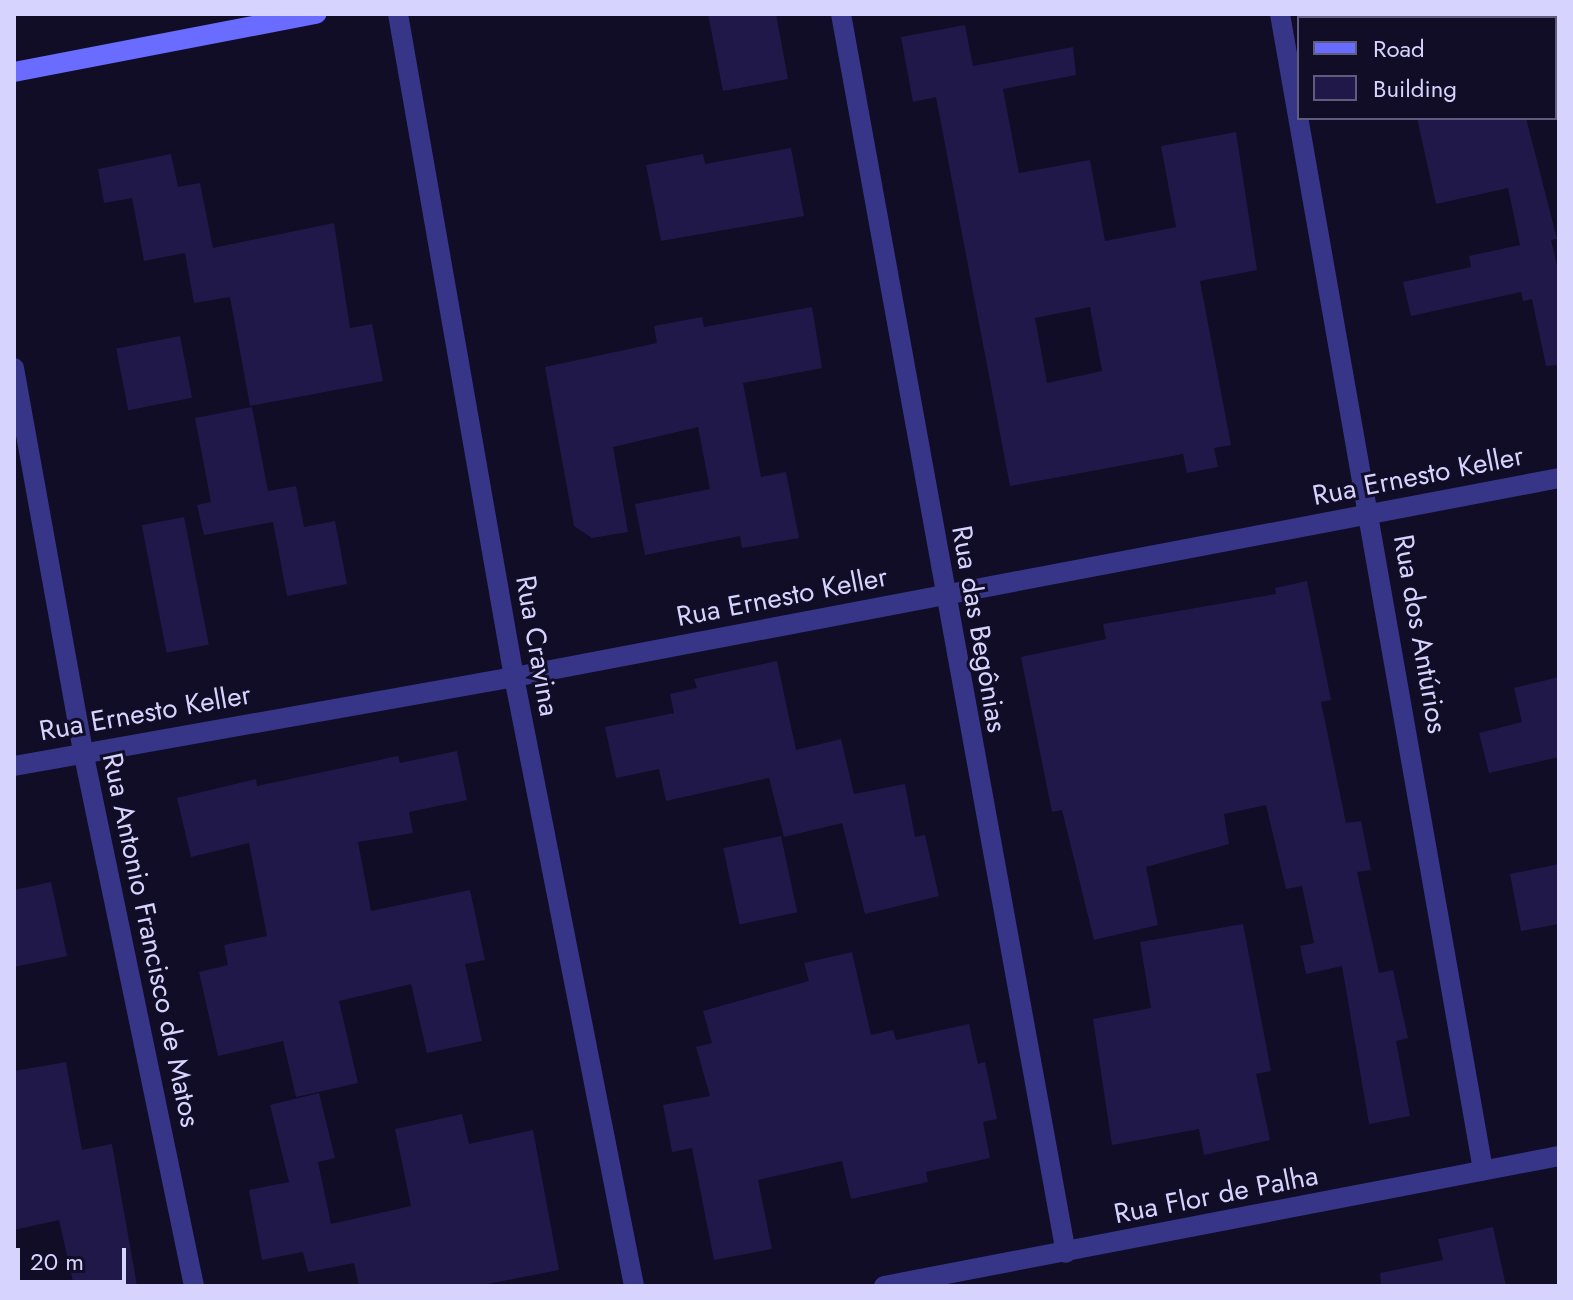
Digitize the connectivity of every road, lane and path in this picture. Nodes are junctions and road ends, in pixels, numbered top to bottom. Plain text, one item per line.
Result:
1 (316, 14) edge
2 (398, 14) edge
3 (841, 14) edge
4 (1280, 14) edge
5 (14, 72) edge
6 (1297, 106) edge
7 (1300, 120) edge
8 (14, 368) edge
9 (1559, 478) edge
10 (1372, 514) junction
11 (944, 595) junction
12 (514, 677) junction
13 (83, 751) junction
14 (14, 766) edge
15 (1559, 1156) edge
16 (1483, 1170) junction
17 (1066, 1253) junction
18 (194, 1286) edge
19 (634, 1286) edge
20 (884, 1286) edge

1 - 5 street
2 - 12 street, Rua Cravina
3 - 11 street, Rua das Begônias
4 - 6 street, Rua dos Antúrios
7 - 10 street, Rua dos Antúrios
8 - 13 street, Rua Antonio Francisco de Matos
9 - 10 street, Rua Ernesto Keller
10 - 11 street, Rua Ernesto Keller
10 - 16 street, Rua dos Antúrios
11 - 12 street, Rua Ernesto Keller
11 - 17 street, Rua das Begônias
12 - 13 street, Rua Ernesto Keller
12 - 19 street, Rua Cravina
13 - 14 street, Rua Ernesto Keller
13 - 18 street, Rua Antonio Francisco de Matos
15 - 16 street, Rua Flor de Palha
16 - 17 street, Rua Flor de Palha
17 - 20 street, Rua Flor de Palha

